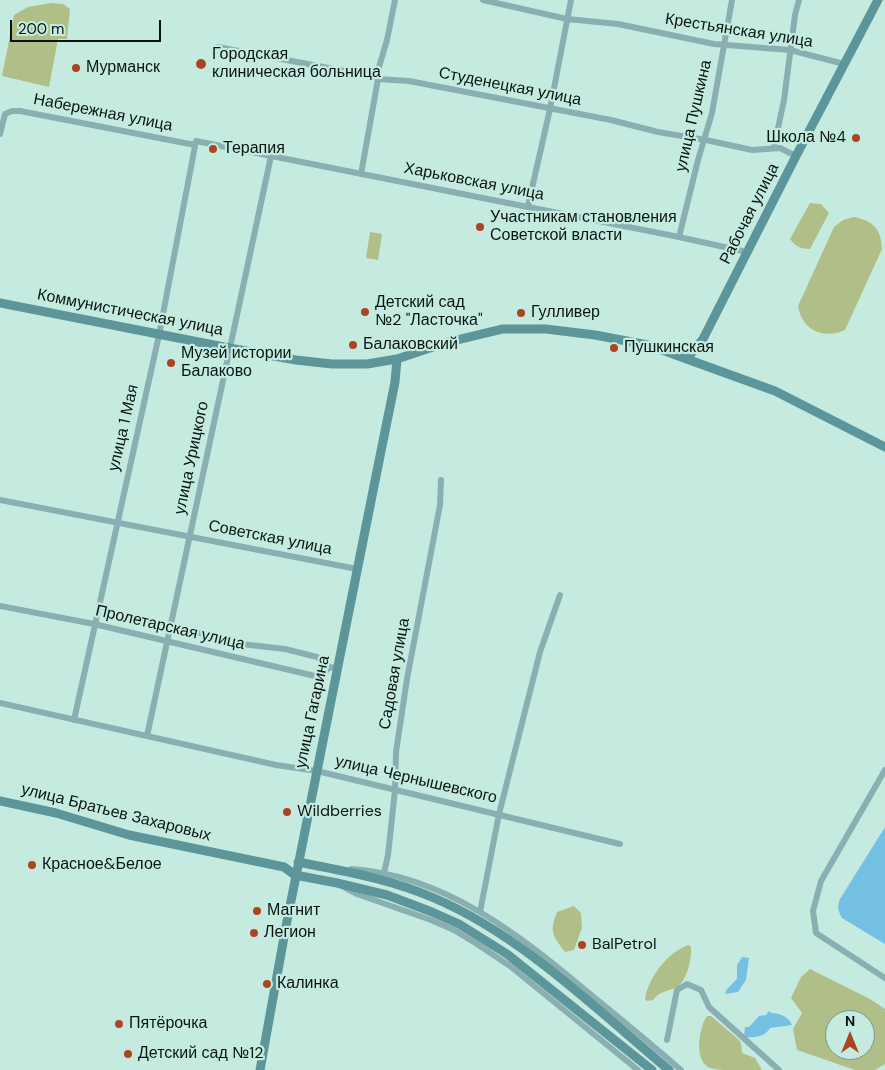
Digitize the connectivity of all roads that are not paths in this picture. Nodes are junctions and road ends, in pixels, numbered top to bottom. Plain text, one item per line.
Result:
1 (395, 0) edge
2 (483, 0) edge
3 (571, 0) edge
4 (732, 0) edge
5 (799, 0) edge
6 (878, 0) edge
7 (567, 19) junction
8 (724, 45) junction
9 (218, 47) dead end
10 (790, 50) junction
11 (844, 64) junction
12 (377, 78) junction
13 (550, 109) junction
14 (0, 134) edge
15 (706, 140) junction
16 (195, 143) junction
17 (774, 147) junction
18 (271, 156) junction
19 (796, 156) junction
20 (362, 174) junction
21 (528, 206) junction
22 (679, 237) junction
23 (747, 252) junction
24 (0, 303) edge
25 (159, 335) junction
26 (229, 348) junction
27 (396, 359) junction
28 (687, 360) junction
29 (885, 447) edge
30 (441, 480) dead end
31 (0, 500) edge
32 (118, 522) junction
33 (190, 536) junction
34 (357, 569) junction
35 (560, 595) dead end
36 (0, 606) edge
37 (94, 624) junction
38 (170, 627) junction
39 (167, 642) junction
40 (334, 668) junction
41 (0, 703) edge
42 (74, 720) junction
43 (147, 736) junction
44 (885, 770) edge
45 (317, 771) junction
46 (395, 790) junction
47 (0, 801) edge
48 (499, 814) junction
49 (620, 844) dead end
50 (298, 862) junction
51 (284, 867) junction
52 (340, 870) junction
53 (384, 873) junction
54 (296, 875) junction
55 (337, 883) junction
56 (480, 912) junction
57 (885, 978) edge
58 (667, 1040) dead end
59 (776, 1069) edge
60 (260, 1070) edge
61 (638, 1070) edge
62 (652, 1070) edge
63 (669, 1070) edge
64 (681, 1070) edge

1 - 12 street
2 - 7 street, Крестьянская улица
3 - 7 street
4 - 8 street, улица Пушкина
5 - 10 street
6 - 11 main road, Рабочая улица
7 - 8 street, Крестьянская улица
7 - 13 street
8 - 10 street, Крестьянская улица
8 - 15 street, улица Пушкина
9 - 12 street, Студенецкая улица
10 - 11 street, Крестьянская улица
10 - 17 street
11 - 19 main road, Рабочая улица
12 - 13 street, Студенецкая улица
12 - 20 street
13 - 15 street, Студенецкая улица
13 - 21 street
14 - 16 street, Набережная улица
15 - 17 street, Студенецкая улица
15 - 22 street, улица Пушкина
16 - 18 street, Харьковская улица
16 - 25 street, улица 1 Мая
17 - 19 street, Студенецкая улица
18 - 20 street, Харьковская улица
18 - 26 street, улица Урицкого
19 - 23 main road, Рабочая улица
20 - 21 street, Харьковская улица
21 - 22 street, Харьковская улица
22 - 23 street, Харьковская улица
23 - 28 main road, Рабочая улица
24 - 25 main road, Коммунистическая улица
25 - 26 main road, Коммунистическая улица
25 - 32 street, улица 1 Мая
26 - 27 main road, Коммунистическая улица
26 - 33 street, улица Урицкого
27 - 28 main road, Коммунистическая улица
27 - 34 main road, улица Гагарина
28 - 29 main road, Коммунистическая улица
30 - 46 street, Садовая улица
31 - 32 street, Советская улица
32 - 33 street, Советская улица
32 - 37 street, улица 1 Мая
33 - 34 street, Советская улица
33 - 38 street, улица Урицкого
34 - 40 main road, улица Гагарина
35 - 48 street
36 - 37 street, Пролетарская улица
37 - 39 street, Пролетарская улица
37 - 42 street, улица 1 Мая
38 - 39 street, улица Урицкого
38 - 40 street, Пролетарская улица
39 - 40 street, Пролетарская улица
39 - 43 street, улица Урицкого
40 - 45 main road, улица Гагарина
41 - 42 street, улица Чернышевского
42 - 43 street, улица Чернышевского
43 - 45 street, улица Чернышевского
44 - 57 street
45 - 46 street, улица Чернышевского
45 - 50 main road, улица Гагарина
46 - 48 street, улица Чернышевского
46 - 53 street, Садовая улица
47 - 51 main road, улица Братьев Захаровых
48 - 49 street, улица Чернышевского
48 - 56 street
50 - 51 main road
50 - 52 main road
50 - 54 main road, улица Гагарина
51 - 54 main road, улица Братьев Захаровых
52 - 53 street
52 - 63 main road
53 - 56 street
54 - 55 main road
54 - 60 main road, улица Гагарина
55 - 61 street
55 - 62 main road
56 - 64 street
58 - 59 street

